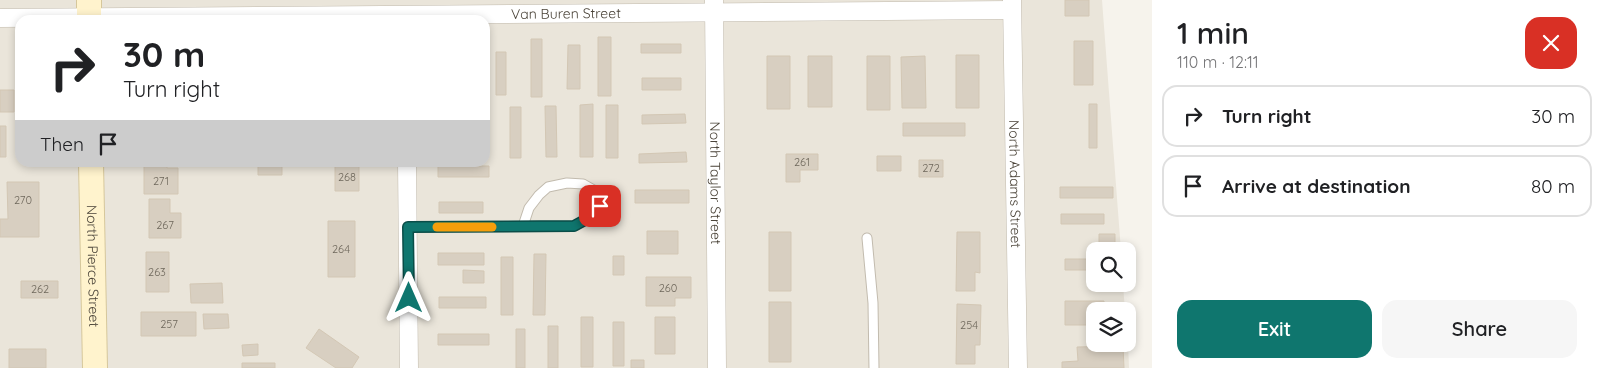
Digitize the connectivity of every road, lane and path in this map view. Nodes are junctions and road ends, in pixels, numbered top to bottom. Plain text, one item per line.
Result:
1 (1012, 5) edge
2 (714, 6) edge
3 (406, 11) edge
4 (89, 12) edge
5 (44, 15) edge
6 (15, 17) edge
7 (0, 18) edge
8 (91, 167) edge
9 (408, 167) edge
10 (523, 226) junction
11 (408, 227) junction
12 (868, 238) dead end
13 (95, 368) edge
14 (409, 368) edge
15 (717, 368) edge
16 (874, 368) edge
17 (1018, 368) edge

1 - 2 street, Van Buren Street
1 - 17 street, North Adams Street
2 - 3 street, Van Buren Street
2 - 15 street, North Taylor Street
3 - 4 street, Van Buren Street
4 - 5 street, Van Buren Street
6 - 7 street, Van Buren Street
8 - 13 main road, North Pierce Street
9 - 11 street
10 - 10 lane
10 - 11 lane
11 - 14 street
12 - 16 lane

